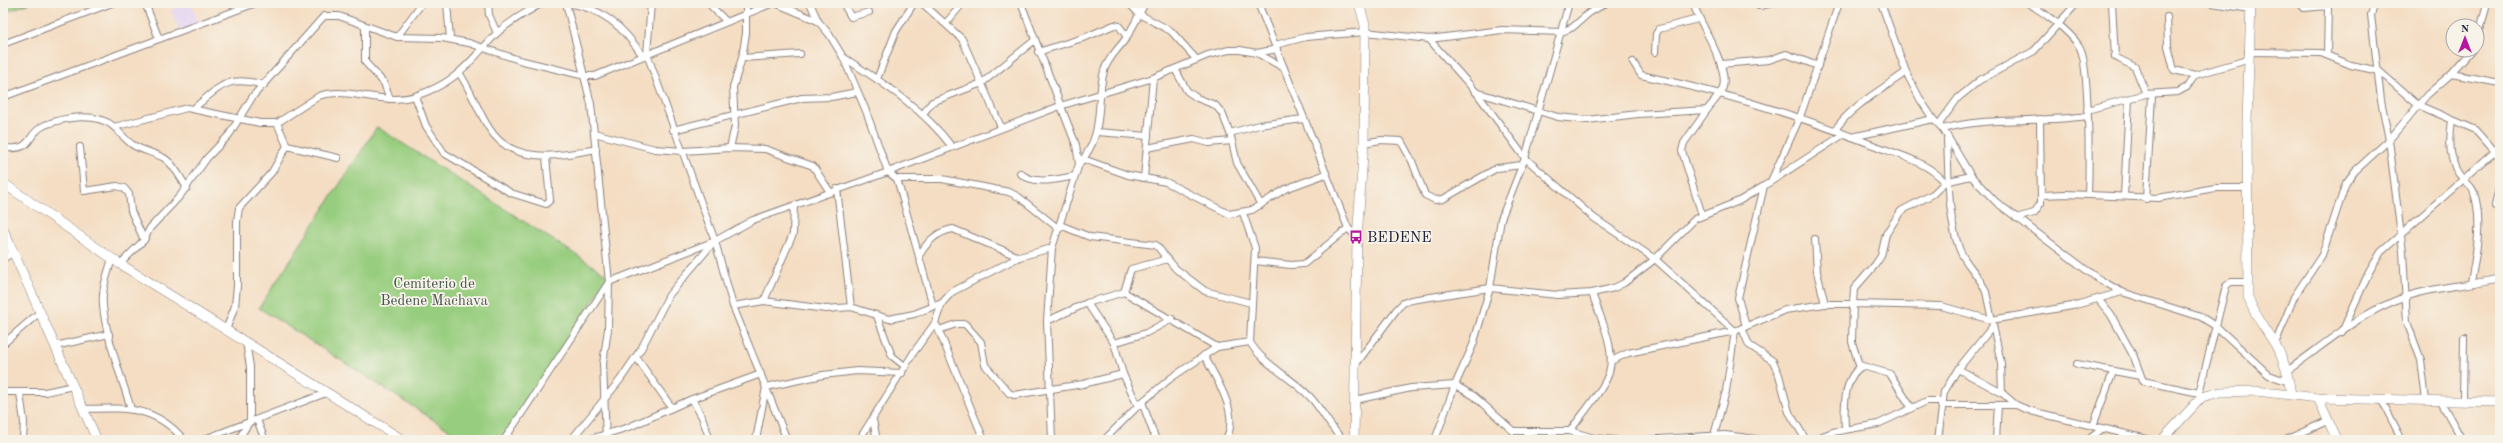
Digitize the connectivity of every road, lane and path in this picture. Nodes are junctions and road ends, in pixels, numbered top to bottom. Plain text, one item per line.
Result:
1 (112, 3) edge
2 (145, 3) edge
3 (256, 3) edge
4 (422, 3) edge
5 (447, 3) edge
6 (488, 3) edge
7 (542, 3) edge
8 (566, 3) edge
9 (651, 3) edge
10 (708, 3) edge
11 (746, 3) edge
12 (774, 3) edge
13 (811, 3) edge
14 (843, 3) edge
15 (914, 3) edge
16 (922, 3) edge
17 (963, 3) edge
18 (1020, 3) edge
19 (1129, 3) edge
20 (1145, 3) edge
21 (1258, 3) edge
22 (1359, 3) edge
23 (1569, 3) edge
24 (1606, 3) edge
25 (1693, 3) edge
26 (1774, 3) edge
27 (1838, 3) edge
28 (2028, 3) edge
29 (2077, 3) edge
30 (2112, 3) edge
31 (2212, 3) edge
32 (2299, 3) edge
33 (2375, 3) edge
34 (2487, 3) edge
35 (1883, 4) edge
36 (1759, 6) dead end
37 (2251, 6) edge
38 (869, 12) dead end
39 (1139, 14) junction
40 (746, 15) junction
41 (2167, 17) dead end
42 (2483, 18) edge
43 (1698, 19) junction
44 (818, 21) junction
45 (727, 22) junction
46 (946, 23) junction
47 (2057, 26) junction
48 (365, 27) junction
49 (1365, 32) junction
50 (1562, 32) junction
51 (497, 33) junction
52 (397, 37) junction
53 (1127, 37) junction
54 (159, 39) junction
55 (450, 39) junction
56 (1429, 39) junction
57 (1034, 40) junction
58 (3, 44) edge
59 (1276, 47) junction
60 (485, 48) junction
61 (1038, 52) junction
62 (1655, 52) dead end
63 (1257, 53) junction
64 (800, 54) dead end
65 (645, 55) junction
66 (2327, 55) junction
67 (2248, 56) junction
68 (843, 57) junction
69 (742, 58) junction
70 (2465, 58) edge
71 (1196, 59) junction
72 (1633, 62) dead end
73 (1721, 64) junction
74 (1818, 66) junction
75 (1175, 68) junction
76 (1284, 68) junction
77 (2379, 71) junction
78 (1906, 72) junction
79 (460, 74) junction
80 (2451, 74) junction
81 (2195, 75) junction
82 (584, 76) junction
83 (1153, 78) junction
84 (877, 79) junction
85 (982, 83) junction
86 (2500, 84) edge
87 (264, 85) junction
88 (856, 92) junction
89 (1476, 92) junction
90 (1102, 94) junction
91 (1720, 94) junction
92 (2149, 94) junction
93 (415, 96) junction
94 (3, 97) edge
95 (390, 99) junction
96 (2129, 99) junction
97 (2418, 105) junction
98 (1060, 106) junction
99 (194, 108) junction
100 (1707, 110) junction
101 (1536, 111) junction
102 (2087, 113) junction
103 (734, 114) junction
104 (923, 114) junction
105 (1800, 117) junction
106 (239, 118) junction
107 (1303, 119) junction
108 (1933, 119) junction
109 (2040, 119) junction
110 (2452, 120) junction
111 (277, 123) junction
112 (114, 127) junction
113 (1002, 127) junction
114 (1942, 127) junction
115 (673, 130) junction
116 (1834, 130) junction
117 (1097, 132) junction
118 (594, 133) junction
119 (1230, 133) junction
120 (1844, 134) junction
121 (1148, 136) junction
122 (1852, 137) junction
123 (1947, 138) junction
124 (2389, 140) junction
125 (1232, 141) junction
126 (1364, 143) junction
127 (287, 146) junction
128 (952, 146) junction
129 (80, 147) dead end
130 (2500, 147) edge
131 (3, 148) edge
132 (730, 148) junction
133 (1147, 148) junction
134 (596, 149) junction
135 (683, 151) junction
136 (2498, 155) edge
137 (546, 156) junction
138 (338, 158) dead end
139 (1525, 158) junction
140 (1081, 161) junction
141 (1522, 165) junction
142 (888, 172) junction
143 (1020, 173) dead end
144 (1326, 174) junction
145 (1074, 176) junction
146 (1970, 176) junction
147 (1144, 178) junction
148 (897, 179) junction
149 (2463, 180) junction
150 (1771, 182) junction
151 (1947, 182) junction
152 (3, 183) edge
153 (2500, 184) edge
154 (1764, 186) junction
155 (187, 188) junction
156 (2247, 188) junction
157 (837, 189) junction
158 (830, 192) junction
159 (2042, 195) junction
160 (2088, 195) junction
161 (2124, 196) junction
162 (2146, 199) junction
163 (1261, 205) junction
164 (794, 206) junction
165 (2496, 206) dead end
166 (1243, 213) junction
167 (1702, 215) junction
168 (2016, 218) junction
169 (1060, 227) junction
170 (1348, 228) junction
171 (3, 229) edge
172 (2400, 233) junction
173 (1357, 238) junction
174 (1815, 239) dead end
175 (144, 240) junction
176 (715, 241) junction
177 (1052, 248) junction
178 (14, 252) junction
179 (919, 256) junction
180 (1019, 257) junction
181 (3, 259) edge
182 (1168, 259) junction
183 (1655, 259) junction
184 (116, 261) junction
185 (1255, 261) junction
186 (2500, 278) edge
187 (609, 282) junction
188 (2248, 282) junction
189 (2471, 282) junction
190 (1490, 288) junction
191 (1124, 292) junction
192 (2122, 292) junction
193 (1592, 293) junction
194 (2405, 296) junction
195 (2098, 299) junction
196 (764, 301) junction
197 (942, 303) junction
198 (1087, 303) junction
199 (1251, 303) junction
200 (1825, 304) junction
201 (1853, 304) junction
202 (733, 306) junction
203 (933, 306) junction
204 (850, 307) junction
205 (40, 312) junction
206 (877, 316) junction
207 (1172, 319) junction
208 (1047, 321) junction
209 (935, 323) junction
210 (1992, 323) junction
211 (2216, 327) junction
212 (1741, 328) junction
213 (226, 330) junction
214 (939, 330) junction
215 (2342, 332) junction
216 (109, 334) junction
217 (2464, 338) dead end
218 (246, 342) junction
219 (1250, 342) junction
220 (1114, 343) junction
221 (3, 344) edge
222 (2275, 344) junction
223 (55, 346) junction
224 (1217, 347) junction
225 (1204, 355) junction
226 (636, 357) junction
227 (1610, 361) junction
228 (1356, 364) junction
229 (2077, 364) dead end
230 (906, 367) junction
231 (1861, 367) junction
232 (1958, 369) junction
233 (2287, 371) junction
234 (2113, 372) junction
235 (902, 373) junction
236 (761, 374) junction
237 (1123, 374) junction
238 (2140, 376) junction
239 (2289, 382) junction
240 (1454, 385) junction
241 (73, 386) junction
242 (766, 387) junction
243 (1050, 388) junction
244 (3, 392) edge
245 (20, 393) junction
246 (326, 393) junction
247 (2002, 393) junction
248 (2200, 395) junction
249 (2291, 395) junction
250 (2318, 398) junction
251 (604, 399) junction
252 (692, 399) junction
253 (2381, 399) junction
254 (1355, 400) junction
255 (2426, 400) junction
256 (2440, 400) junction
257 (2463, 400) junction
258 (2500, 402) edge
259 (1942, 403) junction
260 (1140, 404) junction
261 (1998, 405) junction
262 (2016, 405) junction
263 (1911, 407) junction
264 (672, 408) junction
265 (83, 409) junction
266 (131, 409) junction
267 (257, 420) junction
268 (872, 420) junction
269 (2327, 421) junction
270 (250, 422) junction
271 (2093, 426) junction
272 (1845, 429) junction
273 (2102, 429) junction
274 (1530, 431) junction
275 (1570, 431) junction
276 (606, 437) edge
277 (1714, 438) edge
278 (23, 440) edge
279 (97, 440) edge
280 (184, 440) edge
281 (202, 440) edge
282 (238, 440) edge
283 (265, 440) edge
284 (403, 440) edge
285 (504, 440) edge
286 (571, 440) edge
287 (587, 440) edge
288 (710, 440) edge
289 (756, 440) edge
290 (787, 440) edge
291 (860, 440) edge
292 (877, 440) edge
293 (984, 440) edge
294 (1052, 440) edge
295 (1104, 440) edge
296 (1156, 440) edge
297 (1225, 440) edge
298 (1344, 440) edge
299 (1354, 440) edge
300 (1435, 440) edge
301 (1526, 440) edge
302 (1615, 440) edge
303 (1643, 440) edge
304 (1763, 440) edge
305 (1806, 440) edge
306 (1812, 440) edge
307 (1938, 440) edge
308 (1996, 440) edge
309 (2088, 440) edge
310 (2151, 440) edge
311 (2162, 440) edge
312 (2286, 440) edge
313 (2337, 440) edge
314 (2402, 440) edge
315 (2462, 440) edge

1 - 58 street
2 - 54 street
3 - 54 street
4 - 52 street
5 - 55 street
6 - 51 street
7 - 51 street
8 - 65 street
8 - 82 street
9 - 65 street
10 - 45 street
11 - 40 street
12 - 40 street
12 - 44 street
13 - 44 street
14 - 38 street
15 - 84 street
16 - 46 street
17 - 46 street
18 - 57 street
19 - 39 street
20 - 39 street
21 - 59 street
22 - 49 street
23 - 50 street
24 - 50 street
25 - 43 street
26 - 36 street
27 - 74 street
28 - 47 street
29 - 47 street
30 - 92 street
31 - 37 street
32 - 66 street
33 - 77 street
34 - 42 street
35 - 78 street
37 - 67 street
39 - 53 street
39 - 71 street
40 - 45 street
40 - 69 street
41 - 81 street
43 - 62 street
43 - 73 street
44 - 68 street
45 - 65 street
46 - 85 street
47 - 102 street
47 - 114 street
48 - 52 street
48 - 87 street
48 - 95 street
49 - 56 street
49 - 59 street
49 - 126 street
50 - 56 street
50 - 101 street
51 - 60 street
52 - 55 street
53 - 61 street
53 - 90 street
54 - 94 street
55 - 60 street
56 - 89 street
57 - 61 street
57 - 85 street
59 - 63 street
59 - 76 street
60 - 79 street
60 - 82 street
61 - 98 street
63 - 71 street
63 - 76 street
64 - 69 street
65 - 82 street
65 - 115 street
66 - 67 street
66 - 77 street
67 - 81 street
67 - 156 street
68 - 84 street
68 - 88 street
69 - 103 street
70 - 80 street
71 - 75 street
72 - 91 street
73 - 74 street
73 - 91 street
74 - 105 street
75 - 83 street
75 - 119 street
76 - 107 street
77 - 97 street
77 - 124 street
78 - 108 street
78 - 116 street
79 - 93 street
79 - 137 street
80 - 86 street
80 - 97 street
81 - 92 street
82 - 118 street
83 - 90 street
83 - 121 street
84 - 104 street
85 - 104 street
85 - 113 street
87 - 99 street
87 - 106 street
88 - 103 street
88 - 142 street
89 - 101 street
89 - 139 street
90 - 98 street
90 - 117 street
91 - 100 street
91 - 105 street
92 - 96 street
92 - 162 street
93 - 95 street
93 - 137 street
95 - 111 street
96 - 102 street
96 - 161 street
97 - 110 street
97 - 124 street
98 - 113 street
98 - 140 street
99 - 106 street
99 - 112 street
100 - 101 street
100 - 167 street
101 - 139 street
102 - 109 street
102 - 160 street
103 - 115 street
103 - 132 street
104 - 128 street
105 - 116 street
105 - 150 street
106 - 111 street
106 - 155 street
107 - 119 street
107 - 144 street
108 - 114 street
108 - 122 street
109 - 114 street
109 - 159 street
110 - 136 street
110 - 149 street
111 - 127 street
112 - 131 street
112 - 155 street
113 - 128 street
114 - 123 street
115 - 135 street
116 - 120 street
117 - 121 street
117 - 140 street
118 - 134 street
118 - 135 street
119 - 125 street
120 - 122 street
120 - 150 street
121 - 133 street
122 - 151 street
123 - 146 street
123 - 151 street
124 - 172 street
124 - 222 street
125 - 133 street
125 - 163 street
126 - 141 street
126 - 173 street
127 - 138 street
127 - 213 street
128 - 142 street
129 - 175 street
130 - 136 street
132 - 135 street
132 - 158 street
133 - 147 street
134 - 137 street
134 - 187 street
135 - 176 street
136 - 149 street
139 - 141 street
139 - 183 street
140 - 145 street
140 - 147 street
141 - 190 street
142 - 148 street
142 - 157 street
143 - 145 street
144 - 163 street
144 - 170 street
145 - 169 street
146 - 151 street
146 - 168 street
147 - 166 street
148 - 169 street
148 - 179 street
149 - 172 street
149 - 189 street
150 - 154 street
151 - 201 street
151 - 210 street
152 - 184 street
153 - 165 street
154 - 167 street
154 - 212 street
155 - 175 street
156 - 162 street
156 - 188 street
157 - 158 street
157 - 204 street
158 - 164 street
159 - 160 street
159 - 168 street
160 - 161 street
161 - 162 street
163 - 166 street
164 - 176 street
164 - 196 street
166 - 185 street
167 - 183 street
168 - 192 street
169 - 177 street
169 - 182 street
170 - 173 street
170 - 185 street
171 - 178 street
172 - 194 street
172 - 215 street
173 - 228 street
174 - 200 street
175 - 184 street
176 - 187 street
176 - 202 street
176 - 226 street
177 - 180 street
177 - 208 street
178 - 181 street
178 - 205 street
179 - 180 street
179 - 203 street
180 - 197 street
182 - 191 street
182 - 199 street
183 - 193 street
183 - 212 street
184 - 213 street
184 - 216 street
185 - 199 street
186 - 189 street
187 - 251 street
187 - 285 street
188 - 211 street
188 - 222 street
189 - 194 street
190 - 193 street
190 - 228 street
190 - 240 street
191 - 198 street
191 - 207 street
192 - 195 street
192 - 211 street
193 - 227 street
194 - 215 street
194 - 255 street
195 - 210 street
195 - 238 street
196 - 202 street
196 - 204 street
197 - 203 street
197 - 209 street
198 - 208 street
198 - 220 street
199 - 219 street
200 - 201 street
200 - 212 street
201 - 210 street
201 - 231 street
202 - 236 street
203 - 206 street
204 - 206 street
205 - 221 street
205 - 223 street
206 - 230 street
207 - 220 street
207 - 224 street
208 - 243 street
209 - 214 street
209 - 230 street
210 - 232 street
210 - 247 street
211 - 239 street
211 - 248 street
212 - 227 street
212 - 277 street
212 - 305 street
213 - 218 street
214 - 243 street
214 - 293 street
215 - 233 street
216 - 223 street
216 - 266 street
217 - 257 street
218 - 246 street
218 - 270 street
219 - 224 street
219 - 298 street
220 - 237 street
222 - 233 street
223 - 241 street
224 - 225 street
225 - 260 street
225 - 297 street
226 - 251 street
226 - 264 street
227 - 275 street
228 - 254 street
229 - 234 street
230 - 235 street
231 - 263 street
231 - 272 street
232 - 247 street
232 - 259 street
233 - 239 street
234 - 238 street
234 - 271 street
235 - 242 street
235 - 268 street
236 - 242 street
236 - 252 street
237 - 243 street
237 - 260 street
238 - 248 street
239 - 249 street
240 - 254 street
240 - 274 street
240 - 300 street
241 - 245 street
241 - 265 street
242 - 289 street
242 - 290 street
243 - 294 street
244 - 245 street
245 - 278 street
246 - 267 street
246 - 284 street
247 - 262 street
248 - 249 street
248 - 311 street
249 - 250 street
250 - 253 street
250 - 269 street
251 - 276 street
251 - 286 street
252 - 264 street
252 - 288 street
253 - 255 street
253 - 314 street
254 - 299 street
255 - 256 street
256 - 257 street
256 - 315 street
257 - 258 street
259 - 261 street
259 - 263 street
259 - 307 street
260 - 295 street
260 - 296 street
261 - 262 street
261 - 308 street
262 - 271 street
263 - 272 street
264 - 276 street
265 - 266 street
265 - 279 street
266 - 280 street
267 - 270 street
267 - 283 street
268 - 291 street
268 - 292 street
269 - 312 street
269 - 313 street
270 - 281 street
270 - 282 street
271 - 273 street
272 - 306 street
273 - 309 street
273 - 310 street
274 - 275 street
274 - 301 street
275 - 302 street
276 - 287 street
277 - 303 street
277 - 304 street

